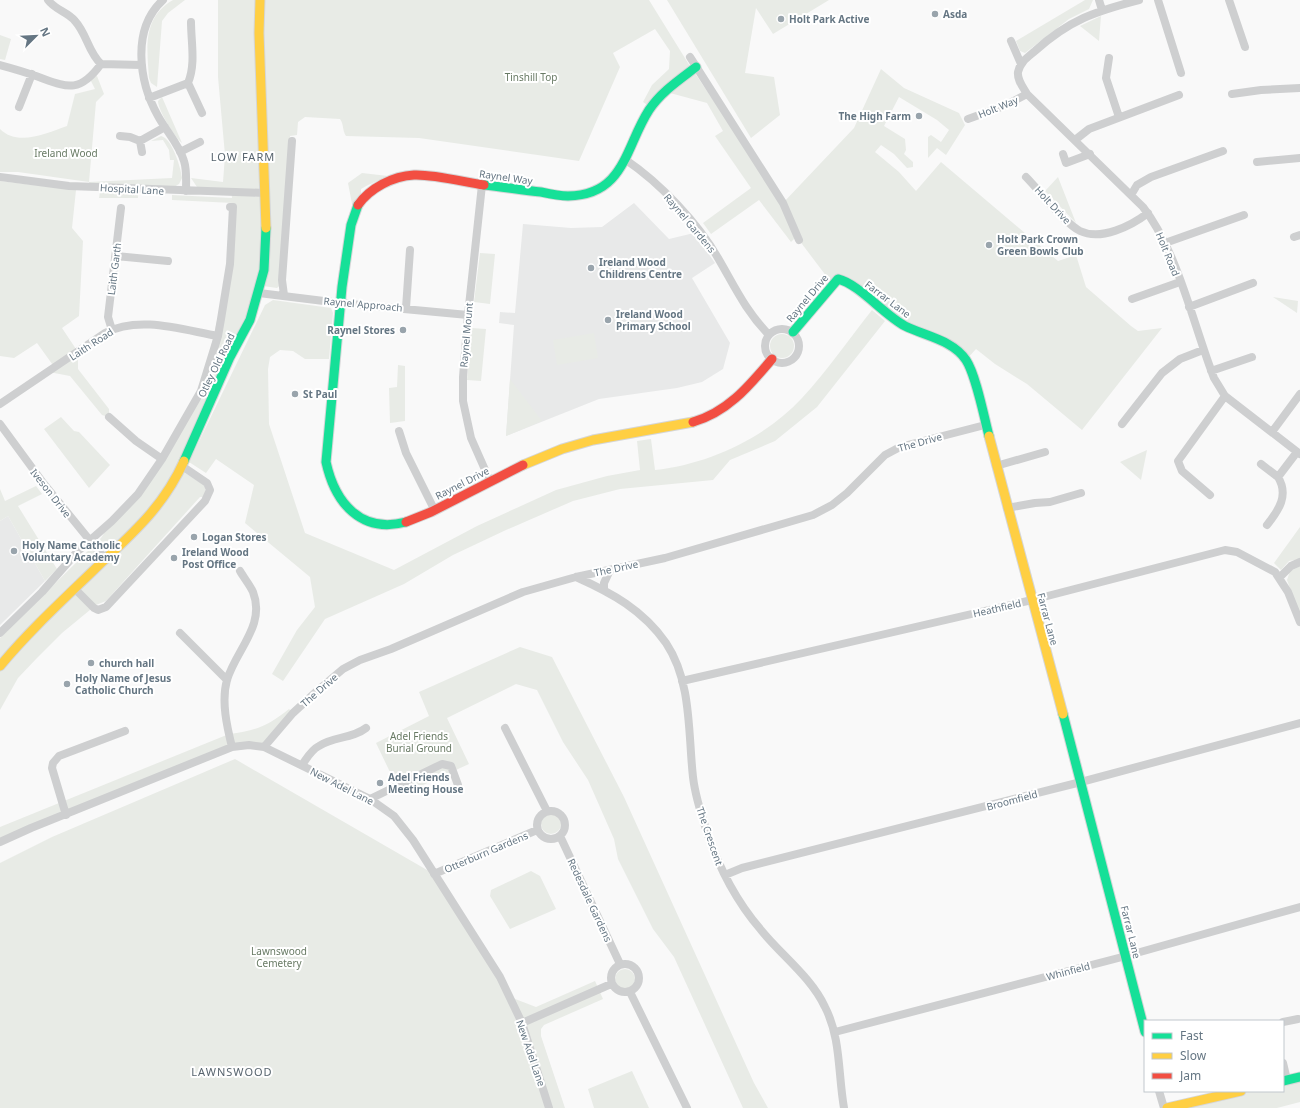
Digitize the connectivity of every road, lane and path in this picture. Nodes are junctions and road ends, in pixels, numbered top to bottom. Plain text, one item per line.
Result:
1 (48, 0) edge
2 (163, 0) edge
3 (260, 0) edge
4 (1099, 0) edge
5 (1139, 0) edge
6 (1158, 0) edge
7 (1229, 0) edge
8 (1102, 10) junction
9 (191, 22) dead end
10 (1011, 41) dead end
11 (1245, 47) dead end
12 (690, 57) dead end
13 (1109, 58) dead end
14 (102, 64) junction
15 (1021, 64) junction
16 (0, 65) edge
17 (142, 65) junction
18 (696, 67) junction
19 (1181, 73) dead end
20 (32, 74) junction
21 (188, 83) junction
22 (1300, 88) edge
23 (1027, 94) junction
24 (1232, 94) dead end
25 (1179, 95) dead end
26 (149, 98) junction
27 (19, 108) dead end
28 (202, 113) dead end
29 (1119, 117) junction
30 (968, 119) dead end
31 (165, 127) junction
32 (120, 136) dead end
33 (1075, 140) junction
34 (140, 141) junction
35 (292, 141) dead end
36 (200, 142) dead end
37 (1223, 151) dead end
38 (142, 152) dead end
39 (180, 152) junction
40 (1063, 154) dead end
41 (1090, 154) junction
42 (1300, 158) edge
43 (626, 160) junction
44 (1257, 162) dead end
45 (0, 177) edge
46 (1026, 177) dead end
47 (482, 185) junction
48 (186, 191) junction
49 (265, 193) junction
50 (1131, 195) junction
51 (230, 207) dead end
52 (121, 208) dead end
53 (1148, 213) junction
54 (1244, 215) dead end
55 (799, 240) dead end
56 (1165, 242) junction
57 (410, 250) dead end
58 (116, 256) junction
59 (168, 261) dead end
60 (838, 279) joint
61 (1180, 282) junction
62 (1253, 283) dead end
63 (258, 293) junction
64 (284, 295) junction
65 (1132, 299) dead end
66 (340, 303) junction
67 (1189, 307) junction
68 (406, 308) junction
69 (468, 315) junction
70 (112, 330) junction
71 (793, 332) junction
72 (768, 335) junction
73 (218, 336) junction
74 (1202, 350) junction
75 (1252, 357) dead end
76 (772, 359) junction
77 (1211, 371) junction
78 (1300, 394) edge
79 (1225, 396) junction
80 (0, 404) edge
81 (110, 418) dead end
82 (0, 424) edge
83 (1122, 424) dead end
84 (985, 425) junction
85 (399, 431) dead end
86 (1272, 432) junction
87 (1045, 452) dead end
88 (1299, 453) edge
89 (162, 459) junction
90 (1262, 464) dead end
91 (182, 466) junction
92 (996, 466) junction
93 (1278, 477) junction
94 (490, 480) junction
95 (1081, 493) dead end
96 (1210, 494) dead end
97 (1007, 508) junction
98 (434, 509) junction
99 (1267, 525) dead end
100 (89, 541) junction
101 (104, 559) junction
102 (1300, 562) edge
103 (610, 570) junction
104 (240, 571) dead end
105 (576, 577) junction
106 (1280, 577) junction
107 (74, 589) junction
108 (604, 590) junction
109 (1032, 600) junction
110 (1300, 622) edge
111 (0, 633) edge
112 (180, 633) dead end
113 (0, 666) edge
114 (227, 680) junction
115 (682, 681) junction
116 (1300, 723) edge
117 (366, 728) dead end
118 (505, 728) dead end
119 (125, 731) dead end
120 (232, 747) junction
121 (264, 747) junction
122 (302, 765) junction
123 (1081, 782) junction
124 (458, 785) dead end
125 (370, 799) junction
126 (547, 811) junction
127 (66, 815) junction
128 (537, 830) junction
129 (560, 836) junction
130 (0, 842) edge
131 (434, 874) junction
132 (725, 875) junction
133 (1300, 907) edge
134 (1126, 956) junction
135 (620, 964) junction
136 (611, 984) junction
137 (630, 992) junction
138 (1298, 1019) dead end
139 (1284, 1022) edge
140 (522, 1023) junction
141 (1144, 1028) edge
142 (835, 1032) junction
143 (1300, 1077) edge
144 (1285, 1081) edge
145 (1160, 1092) edge
146 (1237, 1092) edge
147 (549, 1108) edge
148 (688, 1108) edge
149 (844, 1108) edge
150 (1164, 1108) edge
151 (1167, 1108) edge

1 - 14 street
2 - 17 street
3 - 49 main road, Otley Old Road
4 - 8 street
5 - 8 street
6 - 19 street
7 - 11 street
8 - 15 street
9 - 21 street
10 - 15 street
12 - 18 street
13 - 29 street
14 - 17 street
14 - 20 street
15 - 23 street, Holt Road
16 - 20 street
17 - 26 street
18 - 43 main road, Raynel Way
18 - 55 street
20 - 27 street
21 - 26 street
21 - 28 street
22 - 24 street
23 - 30 street, Holt Way
23 - 33 street, Holt Road
25 - 29 street
26 - 31 street
29 - 33 street
31 - 34 street
31 - 39 street
32 - 34 street
33 - 41 street, Holt Road
34 - 38 street
35 - 64 street
36 - 39 street
37 - 50 street
39 - 48 street
40 - 41 street
41 - 50 street, Holt Road
42 - 44 street
43 - 47 main road, Raynel Way
43 - 72 street, Raynel Gardens
45 - 48 street, Hospital Lane
46 - 53 street, Holt Drive
47 - 66 main road, Raynel Way
47 - 69 street, Raynel Mount
48 - 49 street, Hospital Lane
49 - 63 main road, Otley Old Road
50 - 53 street, Holt Road
51 - 73 street, Otley Old Road
52 - 58 street, Laith Garth
53 - 56 street, Holt Road
54 - 56 street
56 - 61 street, Holt Road
57 - 68 street
58 - 59 street
58 - 70 street, Laith Garth
60 - 71 main road, Raynel Drive
60 - 84 main road, Farrar Lane
61 - 65 street
61 - 67 street, Holt Road
62 - 67 street
63 - 64 street, Raynel Approach
63 - 91 main road, Otley Old Road
64 - 66 street, Raynel Approach
66 - 68 street, Raynel Approach
66 - 98 main road, Raynel Drive
67 - 74 street, Holt Road
68 - 69 street, Raynel Approach
69 - 94 street, Raynel Mount
70 - 73 street, Laith Road
70 - 80 street, Laith Road
71 - 72 street, Raynel Drive
71 - 76 street, Raynel Drive
72 - 76 street
73 - 89 street, Otley Old Road
74 - 77 street, Holt Road
74 - 83 street
75 - 77 street
76 - 94 main road, Raynel Drive
77 - 79 street, Holt Road
78 - 86 street
79 - 86 street, Holt Road
79 - 96 street
81 - 89 street
82 - 100 street, Iveson Drive
84 - 92 main road, Farrar Lane
84 - 103 street, The Drive
85 - 98 street
86 - 88 street, Holt Road
87 - 92 street
88 - 93 street
89 - 100 street, Otley Old Road
90 - 93 street
91 - 101 main road, Otley Old Road
91 - 107 street
92 - 97 main road, Farrar Lane
93 - 99 street
94 - 98 main road, Raynel Drive
95 - 97 street
97 - 109 main road, Farrar Lane
100 - 101 street, Iveson Drive
100 - 111 street, Otley Old Road
101 - 107 main road, Otley Old Road
102 - 106 street
103 - 105 street, The Drive
103 - 108 street
104 - 114 street
105 - 108 street, The Crescent
105 - 121 street, The Drive
106 - 109 street, Heathfield
106 - 110 street
107 - 113 main road, Otley Old Road
108 - 115 street, The Crescent
109 - 115 street, Heathfield
109 - 123 main road, Farrar Lane
112 - 114 street
114 - 120 street
115 - 132 street, The Crescent
116 - 123 street, Broomfield
117 - 122 street
118 - 126 street
119 - 127 street
120 - 121 street, New Adel Lane
120 - 127 street, New Adel Lane
121 - 122 street, New Adel Lane
122 - 125 street, New Adel Lane
123 - 132 street, Broomfield
123 - 134 main road, Farrar Lane
124 - 125 street
125 - 131 street, New Adel Lane
126 - 128 street
126 - 129 street
127 - 130 street, New Adel Lane
128 - 129 street
128 - 131 street, Otterburn Gardens
129 - 135 street, Redesdale Gardens
131 - 140 street, New Adel Lane
132 - 142 street, The Crescent
133 - 134 street, Whinfield
134 - 141 main road, Farrar Lane
134 - 142 street, Whinfield
135 - 136 street
135 - 137 street
136 - 137 street
136 - 140 street
137 - 148 street
138 - 139 street
140 - 147 street, New Adel Lane
142 - 149 street, The Crescent
143 - 144 main road
145 - 150 street
146 - 151 main road

